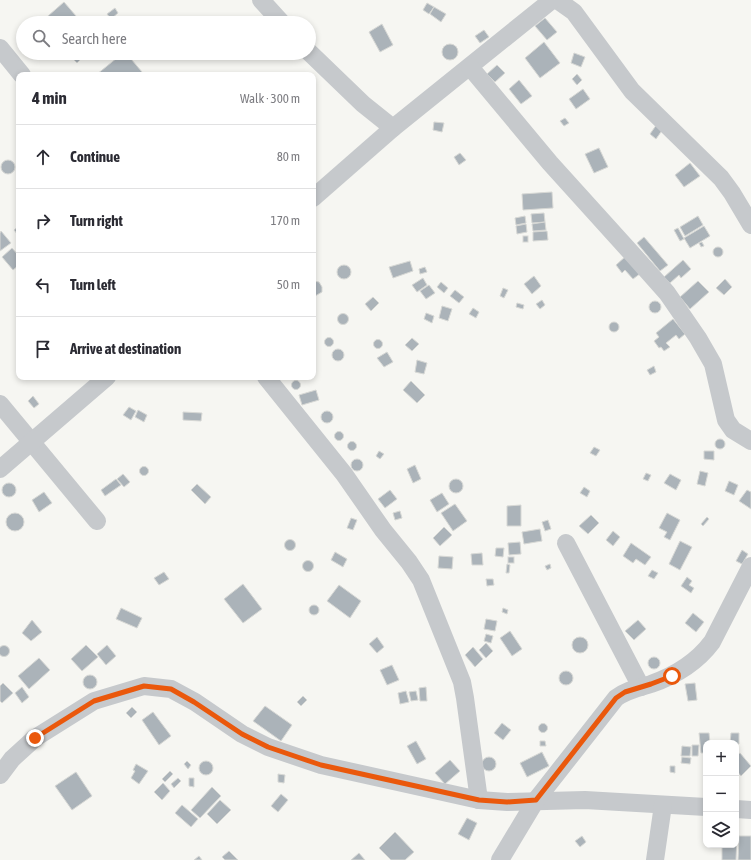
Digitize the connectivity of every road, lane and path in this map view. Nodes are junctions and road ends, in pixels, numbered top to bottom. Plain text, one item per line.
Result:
1 (260, 0) edge
2 (552, 0) edge
3 (557, 0) edge
4 (275, 16) edge
5 (0, 48) edge
6 (316, 59) edge
7 (470, 67) junction
8 (20, 72) edge
9 (393, 128) junction
10 (316, 195) edge
11 (751, 225) edge
12 (104, 380) edge
13 (268, 380) edge
14 (0, 404) edge
15 (751, 440) edge
16 (32, 442) junction
17 (0, 469) edge
18 (97, 521) dead end
19 (566, 543) dead end
20 (751, 566) edge
21 (641, 687) junction
22 (6, 754) edge
23 (0, 775) edge
24 (479, 800) junction
25 (536, 800) junction
26 (663, 805) junction
27 (703, 807) edge
28 (739, 809) edge
29 (751, 810) edge
30 (500, 860) edge
31 (655, 860) edge

1 - 4 street
2 - 7 street
3 - 11 street
5 - 8 street
6 - 9 street
7 - 9 street
7 - 15 street
9 - 10 street
12 - 16 street
13 - 24 street
14 - 16 street
16 - 17 street
16 - 18 street
19 - 21 street
20 - 21 street
21 - 25 street
22 - 23 street
22 - 24 street
24 - 25 street
25 - 26 street
25 - 30 street
26 - 27 street
26 - 31 street
28 - 29 street

